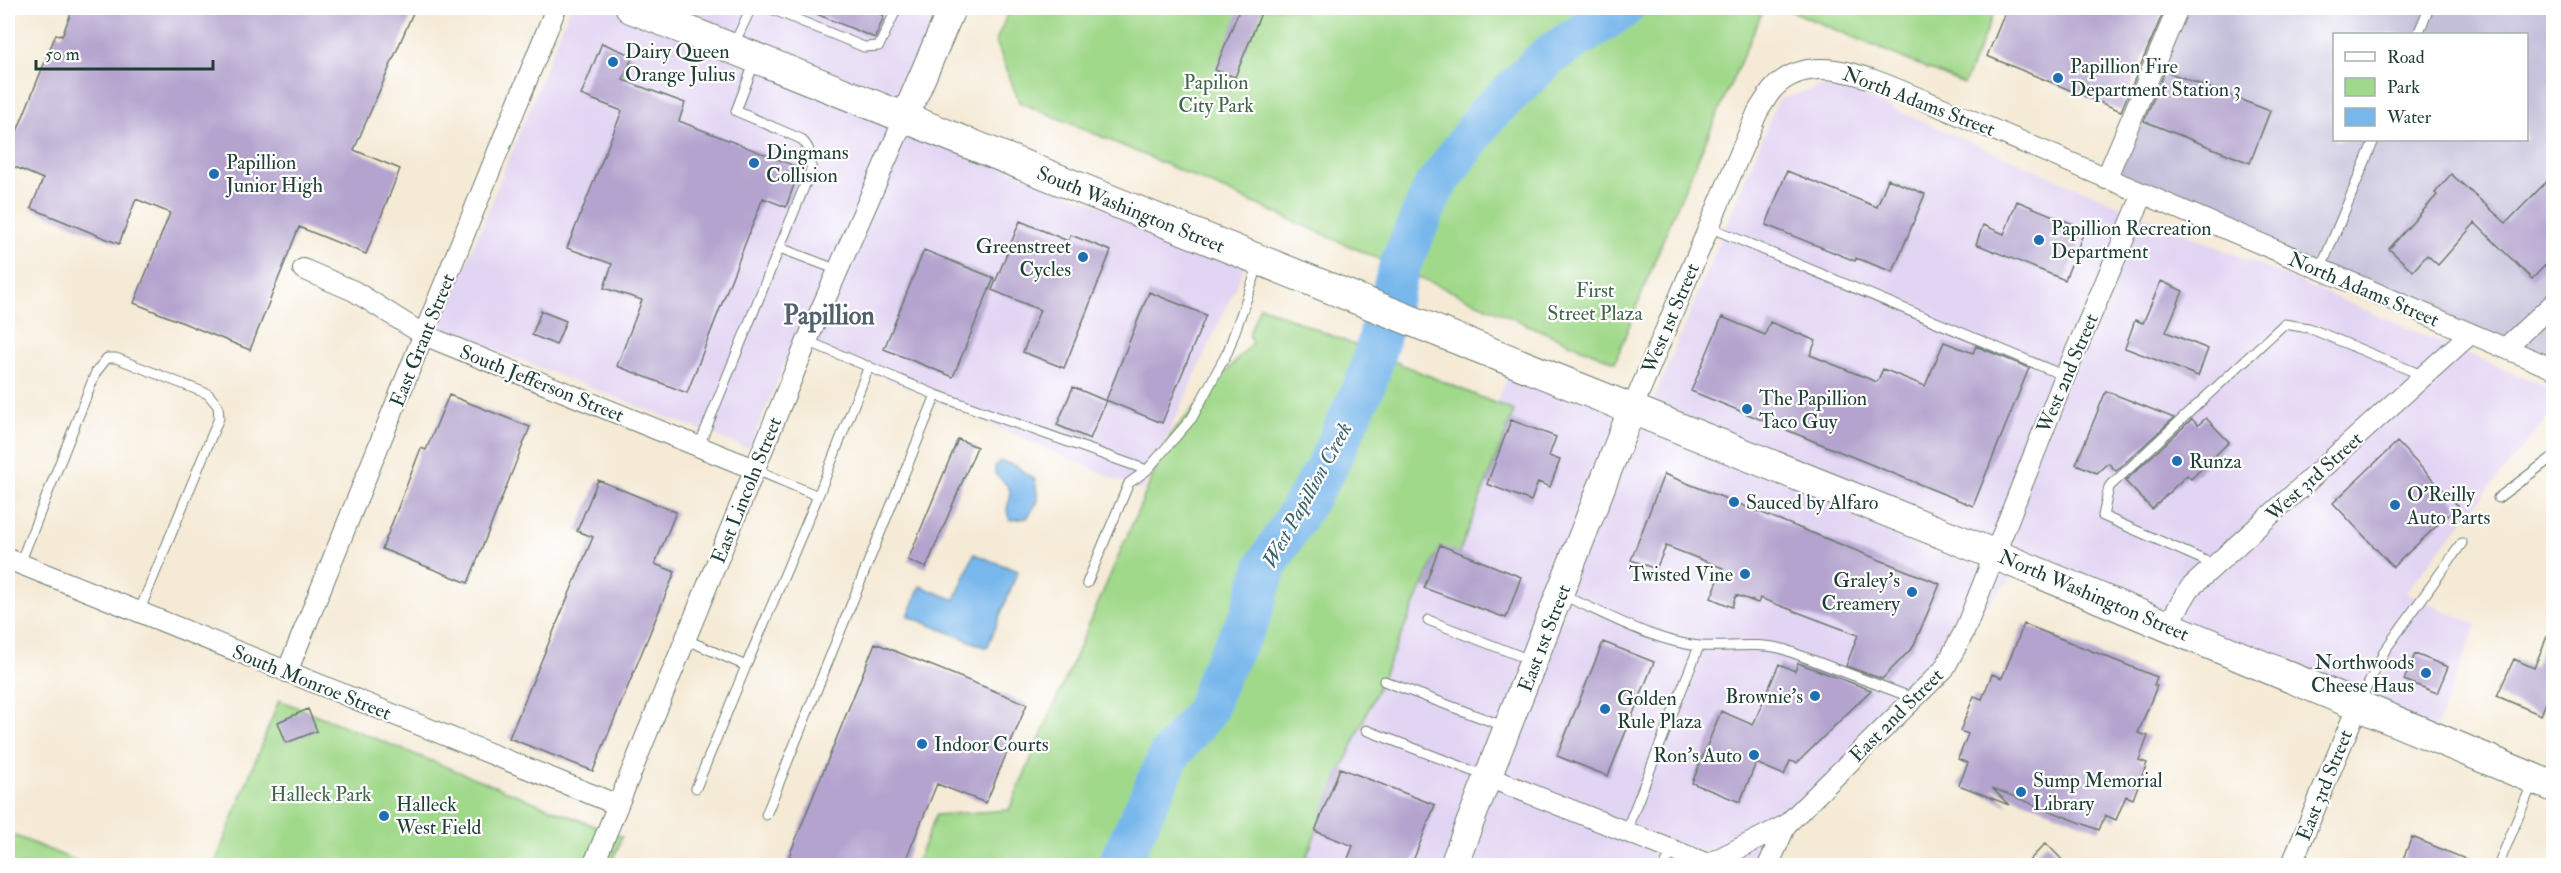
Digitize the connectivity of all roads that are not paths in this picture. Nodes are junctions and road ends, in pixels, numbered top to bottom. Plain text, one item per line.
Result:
1 (556, 8) edge
2 (632, 8) edge
3 (750, 8) edge
4 (770, 8) edge
5 (897, 8) edge
6 (952, 8) edge
7 (2178, 8) edge
8 (2429, 8) edge
9 (686, 17) edge
10 (2418, 33) edge
11 (745, 51) junction
12 (905, 117) junction
13 (2374, 141) edge
14 (2106, 179) junction
15 (2143, 194) junction
16 (1709, 227) junction
17 (780, 248) junction
18 (1260, 261) junction
19 (303, 269) dead end
20 (838, 270) junction
21 (2320, 270) junction
22 (2553, 303) edge
23 (2470, 334) junction
24 (424, 335) junction
25 (807, 340) junction
26 (2505, 348) junction
27 (869, 366) junction
28 (2553, 369) edge
29 (2065, 376) junction
30 (2424, 376) junction
31 (936, 395) junction
32 (1632, 409) junction
33 (699, 446) junction
34 (2553, 456) edge
35 (754, 469) junction
36 (1147, 470) junction
37 (818, 496) junction
38 (2499, 498) dead end
39 (2462, 543) dead end
40 (1995, 555) junction
41 (14, 561) edge
42 (2215, 566) junction
43 (1088, 583) dead end
44 (1560, 595) junction
45 (139, 612) junction
46 (1428, 620) dead end
47 (2168, 626) junction
48 (685, 639) junction
49 (1699, 646) junction
50 (1534, 662) junction
51 (746, 666) junction
52 (288, 672) junction
53 (1384, 681) dead end
54 (1915, 699) junction
55 (2358, 705) junction
56 (1508, 728) junction
57 (1366, 730) dead end
58 (1488, 777) junction
59 (2544, 783) edge
60 (696, 788) dead end
61 (618, 805) junction
62 (766, 814) dead end
63 (1786, 825) junction
64 (1626, 831) junction
65 (1668, 857) edge
66 (1711, 865) edge
67 (593, 866) edge
68 (1453, 866) edge
69 (1768, 866) edge
70 (2291, 866) edge
71 (2498, 866) edge

1 - 24 street, East Grant Street
2 - 9 main road, South Washington Street
3 - 11 lane
4 - 5 lane
6 - 12 main road
7 - 14 street
8 - 10 lane
9 - 11 main road, South Washington Street
11 - 12 main road, South Washington Street
11 - 17 lane
12 - 18 main road, South Washington Street
12 - 20 street, East Lincoln Street
13 - 21 lane
14 - 15 street, North Adams Street
14 - 16 street, North Adams Street
15 - 21 street, North Adams Street
15 - 29 street, West 2nd Street
16 - 29 lane
16 - 32 street, West 1st Street
17 - 20 lane
17 - 33 lane
18 - 32 main road, South Washington Street
18 - 36 lane
19 - 24 street, South Jefferson Street
20 - 25 street, East Lincoln Street
21 - 23 street, North Adams Street
22 - 26 street
23 - 26 street, North Adams Street
23 - 30 street, West 3rd Street
24 - 33 street, South Jefferson Street
24 - 52 street, East Grant Street
25 - 27 lane
25 - 35 street, East Lincoln Street
26 - 28 street, North Adams Street
27 - 31 lane
27 - 37 lane
29 - 40 street, West 2nd Street
30 - 42 street, West 3rd Street
30 - 42 lane
31 - 36 lane
31 - 62 lane
32 - 40 main road, North Washington Street
32 - 44 main road, East 1st Street
33 - 35 street, South Jefferson Street
34 - 38 lane
35 - 37 lane
35 - 48 street, East Lincoln Street
36 - 43 lane
37 - 51 lane
39 - 55 lane
40 - 47 main road, North Washington Street
40 - 54 street, East 2nd Street
41 - 45 street, South Monroe Street
41 - 45 lane
42 - 47 street, West 3rd Street
44 - 49 lane
44 - 50 main road, East 1st Street
45 - 52 street, South Monroe Street
46 - 50 lane
47 - 55 main road, North Washington Street
48 - 51 lane
48 - 61 street, East Lincoln Street
49 - 54 lane
49 - 64 lane
50 - 56 main road, East 1st Street
51 - 60 lane
52 - 61 street, South Monroe Street
53 - 56 lane
54 - 63 street, East 2nd Street
55 - 59 main road, North Washington Street
55 - 70 street, East 3rd Street
56 - 58 main road, East 1st Street
57 - 58 lane
58 - 64 street
58 - 68 main road, East 1st Street
59 - 71 lane
61 - 67 street, East Lincoln Street
63 - 66 street
63 - 69 street
64 - 65 street
65 - 66 street

